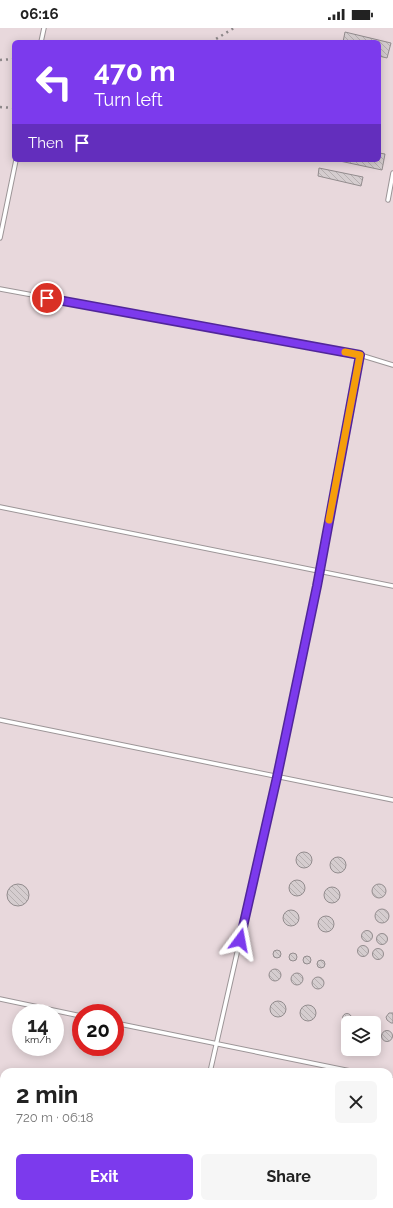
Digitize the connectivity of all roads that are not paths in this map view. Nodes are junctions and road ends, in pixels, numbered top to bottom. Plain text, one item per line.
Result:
1 (44, 28) edge
2 (41, 40) edge
3 (16, 162) edge
4 (393, 173) edge
5 (388, 200) dead end
6 (0, 238) edge
7 (0, 290) edge
8 (360, 355) junction
9 (393, 365) edge
10 (0, 507) edge
11 (320, 572) junction
12 (393, 586) edge
13 (0, 720) edge
14 (277, 777) junction
15 (393, 800) edge
16 (0, 999) edge
17 (72, 1014) edge
18 (124, 1025) edge
19 (216, 1044) junction
20 (211, 1068) edge
21 (335, 1068) edge

1 - 2 lane
3 - 6 lane
4 - 5 lane
7 - 8 lane
8 - 9 lane
8 - 11 lane
10 - 11 lane
11 - 12 lane
11 - 14 lane
13 - 14 lane
14 - 15 lane
14 - 19 lane
16 - 17 lane
18 - 19 lane
19 - 20 lane
19 - 21 lane

